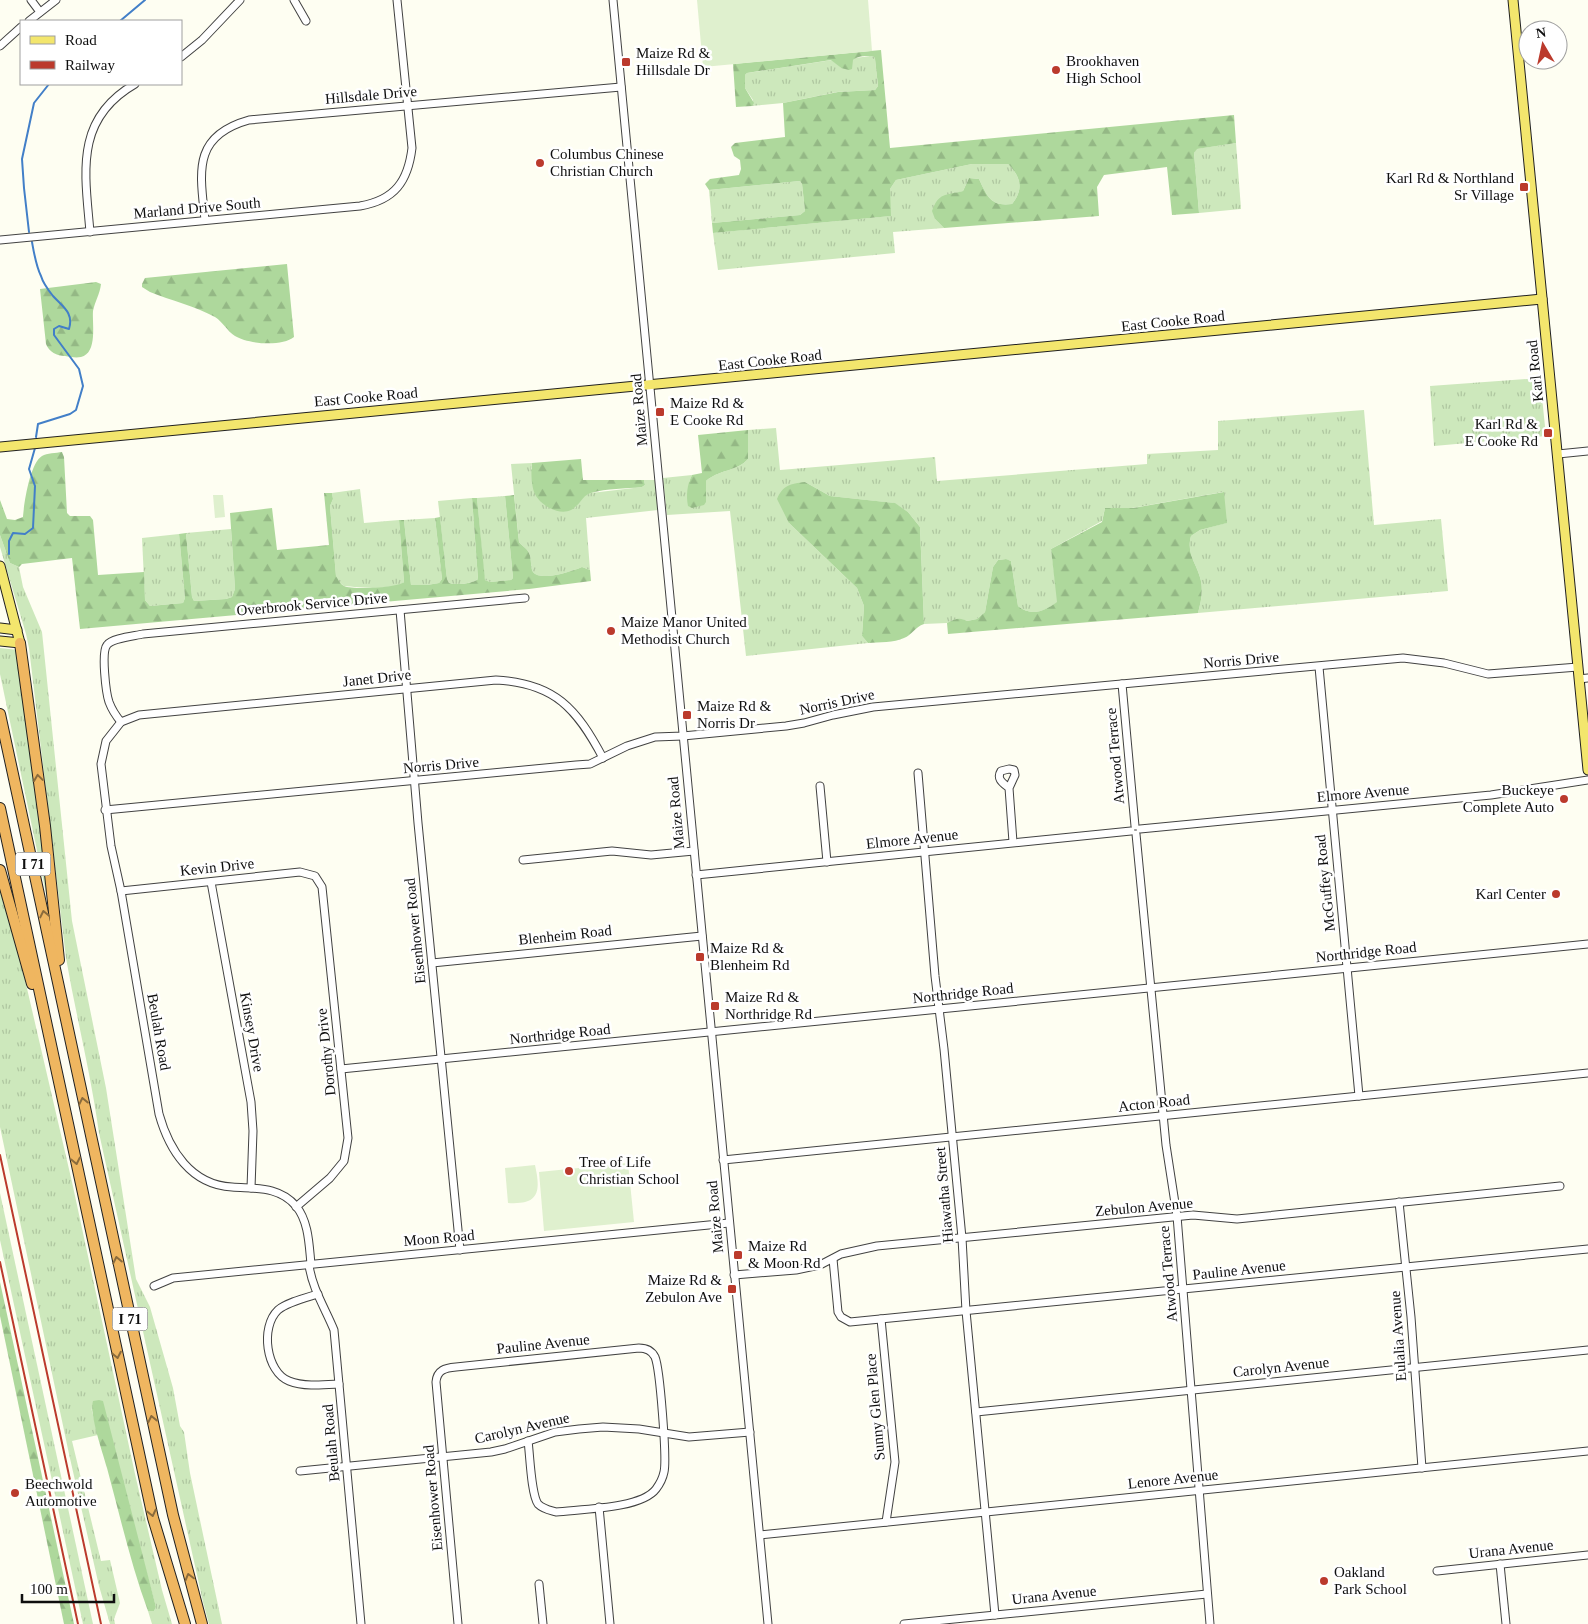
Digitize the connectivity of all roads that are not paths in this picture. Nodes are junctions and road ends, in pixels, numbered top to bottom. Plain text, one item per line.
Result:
1 (31, 0) edge
2 (56, 0) edge
3 (240, 0) edge
4 (294, 0) edge
5 (397, 0) edge
6 (613, 0) edge
7 (1513, 0) edge
8 (40, 12) junction
9 (30, 20) edge
10 (306, 22) dead end
11 (20, 28) edge
12 (0, 46) edge
13 (182, 56) edge
14 (133, 85) edge
15 (621, 87) junction
16 (408, 106) junction
17 (205, 220) junction
18 (90, 232) junction
19 (0, 240) edge
20 (1542, 299) junction
21 (650, 385) junction
22 (0, 446) edge
23 (1588, 451) edge
24 (1558, 454) junction
25 (0, 566) edge
26 (525, 598) dead end
27 (400, 610) junction
28 (0, 628) edge
29 (17, 630) junction
30 (0, 641) edge
31 (20, 643) junction
32 (1319, 667) junction
33 (1578, 667) junction
34 (1584, 679) edge
35 (1122, 684) junction
36 (407, 688) junction
37 (0, 714) edge
38 (121, 722) junction
39 (683, 736) junction
40 (603, 758) junction
41 (1588, 770) edge
42 (918, 773) dead end
43 (1588, 780) edge
44 (414, 781) junction
45 (820, 786) dead end
46 (1009, 788) dead end
47 (0, 808) edge
48 (105, 810) junction
49 (1332, 810) junction
50 (1135, 830) junction
51 (1013, 842) junction
52 (694, 851) junction
53 (925, 852) junction
54 (523, 860) dead end
55 (826, 862) junction
56 (0, 870) edge
57 (696, 875) junction
58 (316, 876) joint
59 (211, 882) junction
60 (121, 891) junction
61 (702, 936) junction
62 (1588, 944) edge
63 (432, 962) junction
64 (1347, 968) junction
65 (1151, 988) junction
66 (940, 1009) junction
67 (64, 1014) junction
68 (711, 1032) junction
69 (51, 1045) junction
70 (441, 1059) junction
71 (341, 1069) junction
72 (1588, 1074) edge
73 (1359, 1096) junction
74 (1163, 1116) junction
75 (953, 1137) junction
76 (723, 1160) junction
77 (1560, 1186) dead end
78 (251, 1188) junction
79 (1399, 1202) junction
80 (296, 1206) junction
81 (1177, 1216) junction
82 (729, 1223) junction
83 (962, 1238) junction
84 (1588, 1249) edge
85 (460, 1250) junction
86 (833, 1259) junction
87 (310, 1264) junction
88 (1406, 1267) junction
89 (734, 1275) junction
90 (154, 1286) dead end
91 (1184, 1289) junction
92 (318, 1294) junction
93 (966, 1311) junction
94 (881, 1319) junction
95 (1588, 1350) edge
96 (1415, 1368) junction
97 (440, 1371) joint
98 (339, 1384) junction
99 (1192, 1390) junction
100 (976, 1412) junction
101 (750, 1432) junction
102 (663, 1434) junction
103 (528, 1441) junction
104 (1588, 1451) edge
105 (443, 1457) junction
106 (346, 1466) junction
107 (1422, 1468) junction
108 (300, 1471) dead end
109 (1199, 1491) junction
110 (600, 1507) junction
111 (985, 1512) junction
112 (886, 1522) junction
113 (760, 1535) junction
114 (1588, 1555) edge
115 (1500, 1564) junction
116 (1437, 1570) dead end
117 (539, 1584) dead end
118 (1207, 1594) junction
119 (995, 1615) junction
120 (185, 1624) edge
121 (202, 1624) edge
122 (361, 1624) edge
123 (458, 1624) edge
124 (543, 1624) edge
125 (610, 1624) edge
126 (768, 1624) edge
127 (904, 1624) edge
128 (1210, 1624) edge
129 (1506, 1624) edge

1 - 8 street
2 - 8 street
3 - 13 street
4 - 10 street
5 - 16 street
6 - 15 street, Maize Road
7 - 20 main road, Karl Road
8 - 9 street
11 - 12 street
14 - 18 street
15 - 16 street, Hillsdale Drive
15 - 21 street, Maize Road
16 - 17 street, Marland Drive South
16 - 17 street, Hillsdale Drive
17 - 18 street, Marland Drive South
18 - 19 street, Marland Drive South
20 - 21 main road, East Cooke Road
20 - 24 main road, Karl Road
21 - 22 main road, East Cooke Road
21 - 39 street, Maize Road
23 - 24 street
24 - 33 main road, Karl Road
25 - 29 main road
26 - 27 street, Overbrook Service Drive
27 - 36 street, Eisenhower Road
27 - 38 street, Overbrook Service Drive
28 - 29 main road
29 - 31 main road
30 - 31 main road
67 -> 31 highway
32 - 33 street, Norris Drive
32 - 35 street, Norris Drive
32 - 49 street, McGuffey Road
33 - 34 main road, Karl Road
34 - 41 main road, Karl Road
35 - 39 street, Norris Drive
35 - 50 street, Atwood Terrace
36 - 38 street, Janet Drive
36 - 40 street, Janet Drive
36 - 44 street, Eisenhower Road
67 -> 37 highway, I 71
38 - 48 street, Beulah Road
39 - 40 street, Norris Drive
39 - 52 street, Maize Road
40 - 44 street, Norris Drive
42 - 53 street, Hiawatha Street
43 - 49 street, Elmore Avenue
44 - 48 street, Norris Drive
44 - 63 street, Eisenhower Road
45 - 55 street
46 - 51 street
47 - 69 highway, I 71
48 - 60 street, Beulah Road
49 - 50 street, Elmore Avenue
49 - 64 street, McGuffey Road
50 - 51 street, Elmore Avenue
50 - 65 street, Atwood Terrace
51 - 53 street, Elmore Avenue
52 - 54 street
52 - 57 street, Maize Road
53 - 55 street, Elmore Avenue
53 - 66 street, Hiawatha Street
55 - 57 street, Elmore Avenue
56 - 69 highway
57 - 61 street, Maize Road
58 - 59 street, Kevin Drive
58 - 71 street, Dorothy Drive
59 - 60 street, Kevin Drive
59 - 78 street, Kinsey Drive
60 - 78 street, Beulah Road
61 - 63 street, Blenheim Road
61 - 68 street, Maize Road
62 - 64 street, Northridge Road
63 - 70 street, Eisenhower Road
64 - 65 street, Northridge Road
64 - 73 street, McGuffey Road
65 - 66 street, Northridge Road
65 - 74 street, Atwood Terrace
66 - 68 street, Northridge Road
66 - 75 street, Hiawatha Street
121 -> 67 highway, I 71
68 - 70 street, Northridge Road
68 - 76 street, Maize Road
69 -> 120 highway, I 71
70 - 71 street, Northridge Road
70 - 85 street, Eisenhower Road
71 - 80 street, Dorothy Drive
72 - 73 street, Acton Road
73 - 74 street, Acton Road
74 - 75 street, Acton Road
74 - 81 street, Atwood Terrace
75 - 76 street, Acton Road
75 - 83 street, Hiawatha Street
76 - 82 street, Maize Road
77 - 79 street, Zebulon Avenue
78 - 80 street, Beulah Road
79 - 81 street, Zebulon Avenue
79 - 88 street, Eulalia Avenue
80 - 87 street, Beulah Road
81 - 83 street, Zebulon Avenue
81 - 91 street, Atwood Terrace
82 - 85 street, Moon Road
82 - 89 street, Maize Road
83 - 86 street, Zebulon Avenue
83 - 93 street, Hiawatha Street
84 - 88 street, Pauline Avenue
85 - 87 street, Moon Road
86 - 89 street, Zebulon Avenue
86 - 94 street, Pauline Avenue
87 - 90 street, Moon Road
87 - 92 street, Beulah Road
88 - 91 street, Pauline Avenue
88 - 96 street, Eulalia Avenue
89 - 101 street, Maize Road
91 - 93 street, Pauline Avenue
91 - 99 street, Atwood Terrace
92 - 98 street, Beulah Road
92 - 98 street
93 - 94 street, Pauline Avenue
93 - 100 street, Hiawatha Street
94 - 112 street, Sunny Glen Place
95 - 96 street, Carolyn Avenue
96 - 99 street, Carolyn Avenue
96 - 107 street, Eulalia Avenue
97 - 102 street, Pauline Avenue
97 - 105 street, Eisenhower Road
98 - 106 street, Beulah Road
99 - 100 street, Carolyn Avenue
99 - 109 street, Atwood Terrace
100 - 111 street, Hiawatha Street
101 - 102 street, Carolyn Avenue
101 - 113 street, Maize Road
102 - 103 street, Carolyn Avenue
102 - 110 street
103 - 105 street, Carolyn Avenue
103 - 110 street
104 - 107 street, Lenore Avenue
105 - 106 street, Carolyn Avenue
105 - 123 street, Eisenhower Road
106 - 108 street, Carolyn Avenue
106 - 122 street, Beulah Road
107 - 109 street, Lenore Avenue
109 - 111 street, Lenore Avenue
109 - 118 street, Atwood Terrace
110 - 125 street
111 - 112 street, Lenore Avenue
111 - 119 street, Hiawatha Street
112 - 113 street, Lenore Avenue
113 - 126 street, Maize Road
114 - 115 street, Urana Avenue
115 - 116 street, Urana Avenue
115 - 129 street
117 - 124 street
118 - 119 street, Urana Avenue
118 - 128 street, Atwood Terrace
119 - 127 street, Urana Avenue

